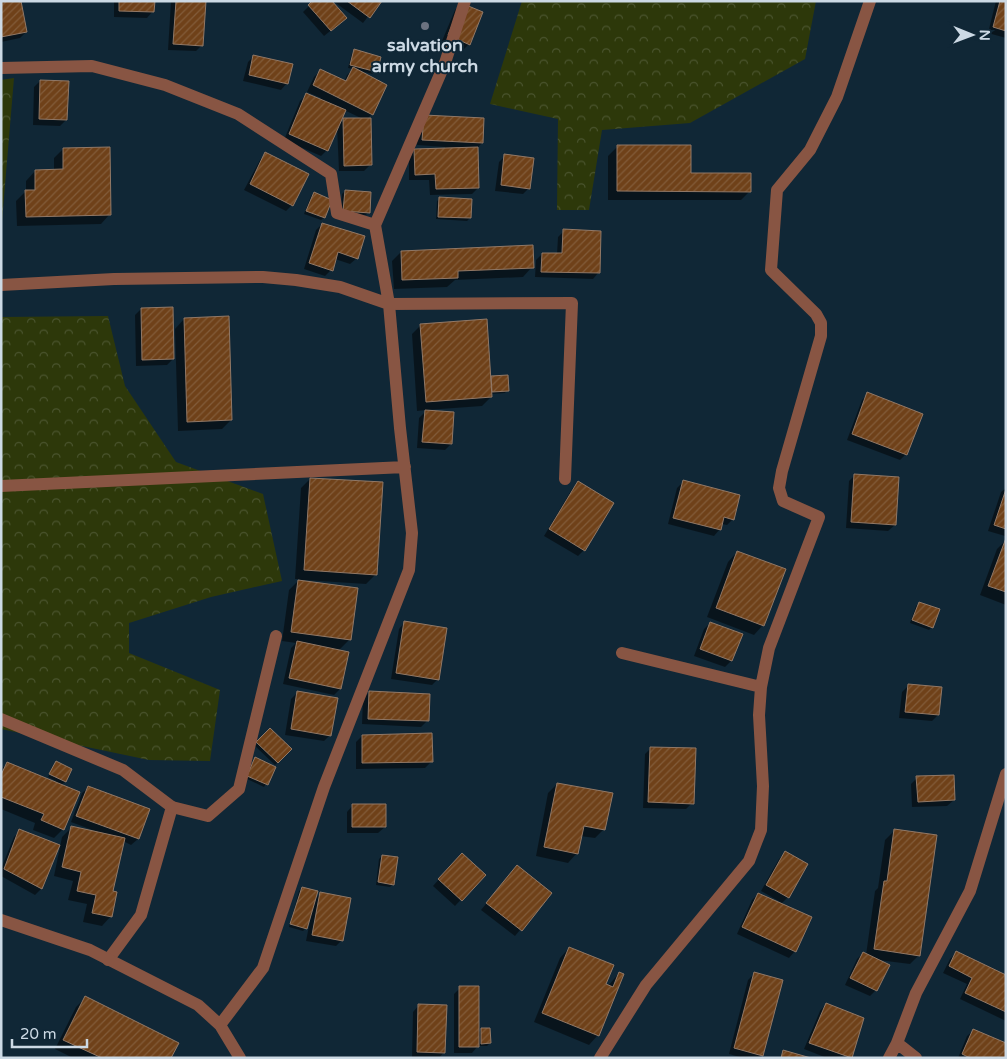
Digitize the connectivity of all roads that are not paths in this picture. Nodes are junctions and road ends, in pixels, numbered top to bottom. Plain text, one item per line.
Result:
1 (465, 1) edge
2 (870, 1) edge
3 (1, 68) edge
4 (375, 225) junction
5 (1, 286) edge
6 (389, 304) junction
7 (404, 467) junction
8 (565, 479) dead end
9 (1, 486) edge
10 (276, 636) dead end
11 (622, 653) dead end
12 (761, 687) junction
13 (1, 719) edge
14 (1006, 774) edge
15 (172, 807) junction
16 (1, 920) edge
17 (108, 960) junction
18 (220, 1025) junction
19 (897, 1043) junction
20 (240, 1058) edge
21 (600, 1058) edge
22 (889, 1058) edge
23 (916, 1058) edge

1 - 4 street
2 - 12 street
3 - 4 street
4 - 6 street
5 - 6 street
6 - 7 street
6 - 8 street
7 - 9 street
7 - 18 street
10 - 15 street
11 - 12 street
12 - 21 street
13 - 15 street
14 - 19 street
15 - 17 street
16 - 17 street
17 - 18 street
18 - 20 street
19 - 22 street
19 - 23 street

